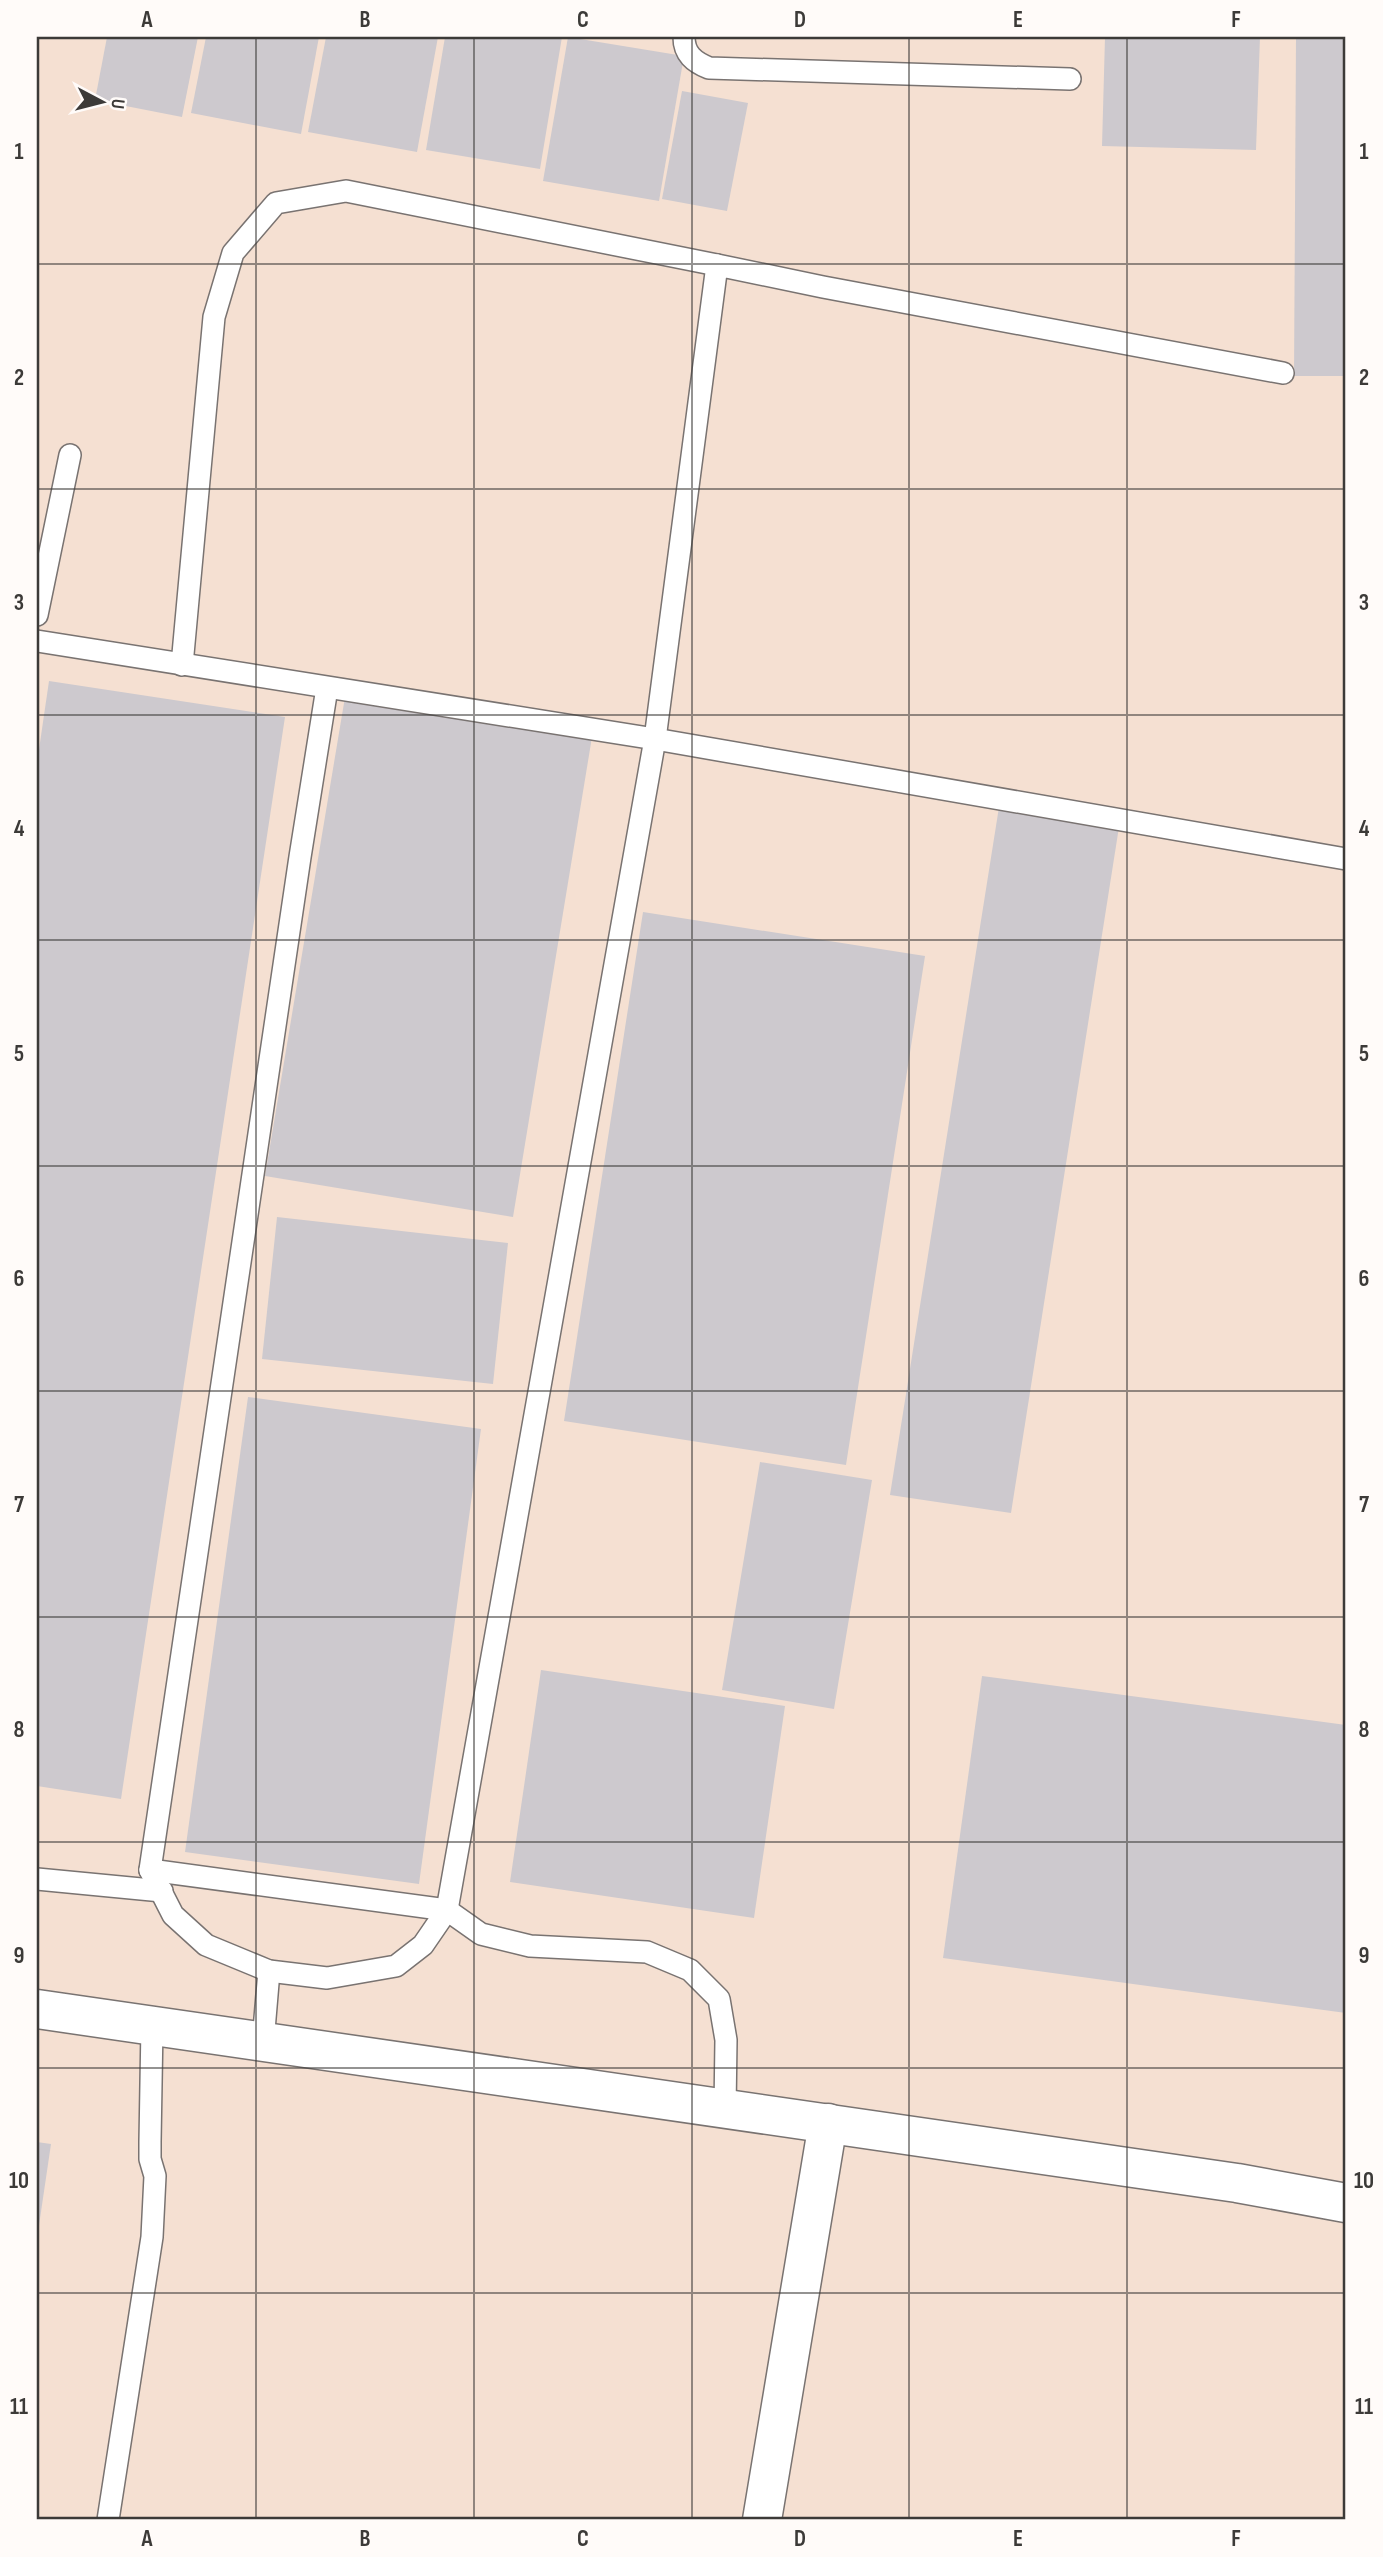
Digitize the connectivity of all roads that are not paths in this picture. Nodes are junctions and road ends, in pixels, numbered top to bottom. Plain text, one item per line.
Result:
1 (684, 37) edge
2 (1070, 79) dead end
3 (717, 265) junction
4 (1283, 373) dead end
5 (69, 455) dead end
6 (37, 615) edge
7 (37, 641) edge
8 (182, 665) junction
9 (327, 688) junction
10 (655, 738) junction
11 (1346, 859) edge
12 (150, 1870) junction
13 (37, 1879) edge
14 (162, 1891) junction
15 (447, 1910) junction
16 (269, 1971) junction
17 (37, 2009) edge
18 (152, 2026) junction
19 (263, 2042) junction
20 (725, 2109) junction
21 (828, 2123) junction
22 (1346, 2203) edge
23 (108, 2520) edge
24 (762, 2520) edge

1 - 2 lane
3 - 4 lane
3 - 8 lane
3 - 10 lane
5 - 6 lane
7 - 8 lane
8 - 9 lane
9 - 10 lane
9 - 12 lane
10 - 11 lane
10 - 15 lane
12 - 14 lane
12 - 15 lane
13 - 14 lane
14 - 16 lane
15 - 16 lane
15 - 20 lane
16 - 19 lane
17 - 18 street
18 - 19 street
18 - 23 lane
19 - 20 street
20 - 21 street
21 - 22 street
21 - 24 street

